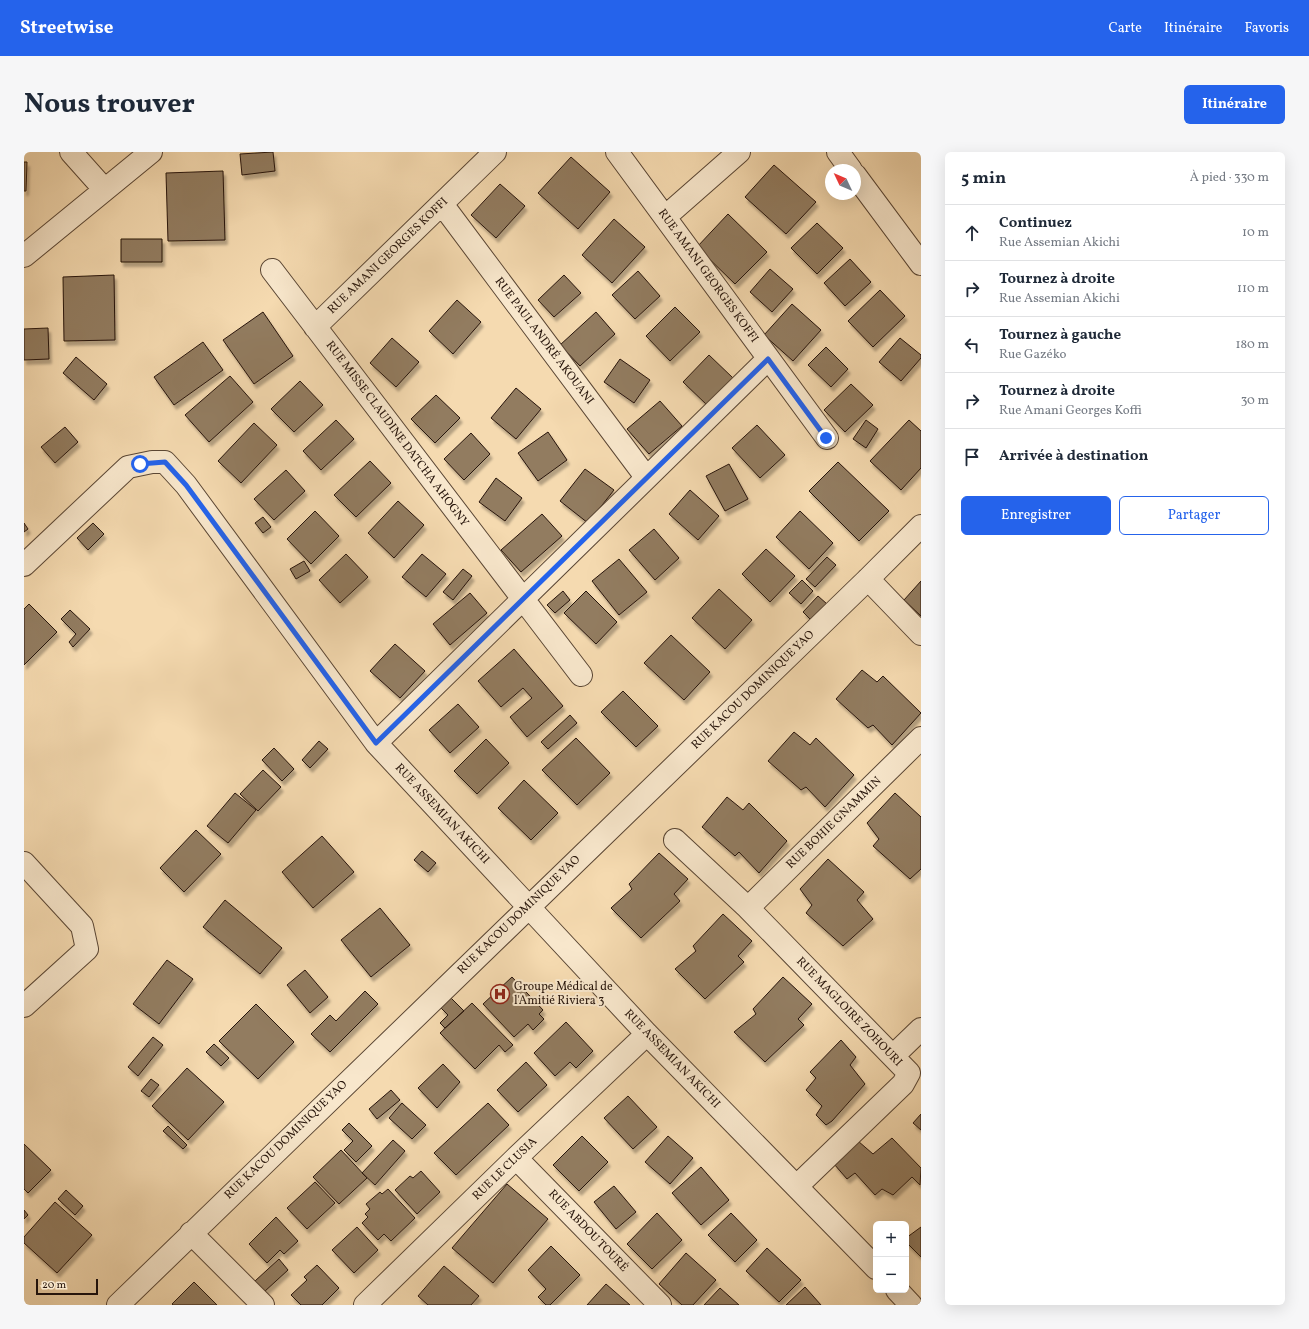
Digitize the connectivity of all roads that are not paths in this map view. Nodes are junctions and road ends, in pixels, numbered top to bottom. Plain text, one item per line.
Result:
1 (71, 152) edge
2 (151, 152) edge
3 (495, 152) edge
4 (617, 152) edge
5 (739, 152) edge
6 (838, 152) edge
7 (847, 164) edge
8 (861, 183) edge
9 (104, 189) junction
10 (442, 204) junction
11 (665, 217) junction
12 (24, 256) edge
13 (921, 264) edge
14 (272, 270) dead end
15 (315, 327) junction
16 (768, 359) junction
17 (826, 438) dead end
18 (646, 477) junction
19 (921, 526) edge
20 (24, 565) edge
21 (868, 579) junction
22 (522, 599) junction
23 (921, 634) edge
24 (581, 675) dead end
25 (921, 738) edge
26 (376, 743) junction
27 (675, 840) dead end
28 (24, 863) edge
29 (528, 906) junction
30 (748, 908) junction
31 (24, 1006) edge
32 (921, 1028) edge
33 (647, 1034) junction
34 (893, 1056) junction
35 (516, 1158) junction
36 (797, 1186) junction
37 (198, 1239) junction
38 (873, 1265) edge
39 (900, 1293) edge
40 (118, 1305) edge
41 (263, 1305) edge
42 (365, 1305) edge
43 (660, 1305) edge
44 (912, 1305) edge

1 - 9 street
2 - 9 street
3 - 10 street, RUE AMANI GEORGES KOFFI
4 - 11 street, RUE AMANI GEORGES KOFFI
5 - 11 street
6 - 7 street
8 - 13 street
9 - 12 street
10 - 15 street, RUE AMANI GEORGES KOFFI
10 - 18 street, RUE PAUL ANDRÉ AKOUANI
11 - 16 street, RUE AMANI GEORGES KOFFI
14 - 15 street, RUE MISSE CLAUDINE DATCHA AHOGNY
15 - 22 street, RUE MISSE CLAUDINE DATCHA AHOGNY
16 - 17 street, RUE AMANI GEORGES KOFFI
16 - 18 street
18 - 22 street
19 - 21 street, RUE KACOU DOMINIQUE YAO
20 - 26 street, RUE ASSEMIAN AKICHI
21 - 23 street
21 - 29 street, RUE KACOU DOMINIQUE YAO
22 - 24 street, RUE MISSE CLAUDINE DATCHA AHOGNY
22 - 26 street
25 - 30 street, RUE BOHIE GNAMMIN
26 - 29 street, RUE ASSEMIAN AKICHI
27 - 30 street, RUE MAGLOIRE ZOHOURI
28 - 31 street
29 - 33 street, RUE ASSEMIAN AKICHI
29 - 37 street, RUE KACOU DOMINIQUE YAO
30 - 34 street, RUE MAGLOIRE ZOHOURI
32 - 34 street
33 - 35 street, RUE LE CLUSIA
33 - 36 street, RUE ASSEMIAN AKICHI
34 - 36 street, RUE MAGLOIRE ZOHOURI
35 - 42 street, RUE LE CLUSIA
35 - 43 street, RUE ABDOU TOURÉ
36 - 38 street, RUE ASSEMIAN AKICHI
37 - 40 street, RUE KACOU DOMINIQUE YAO
37 - 41 street
39 - 44 street

